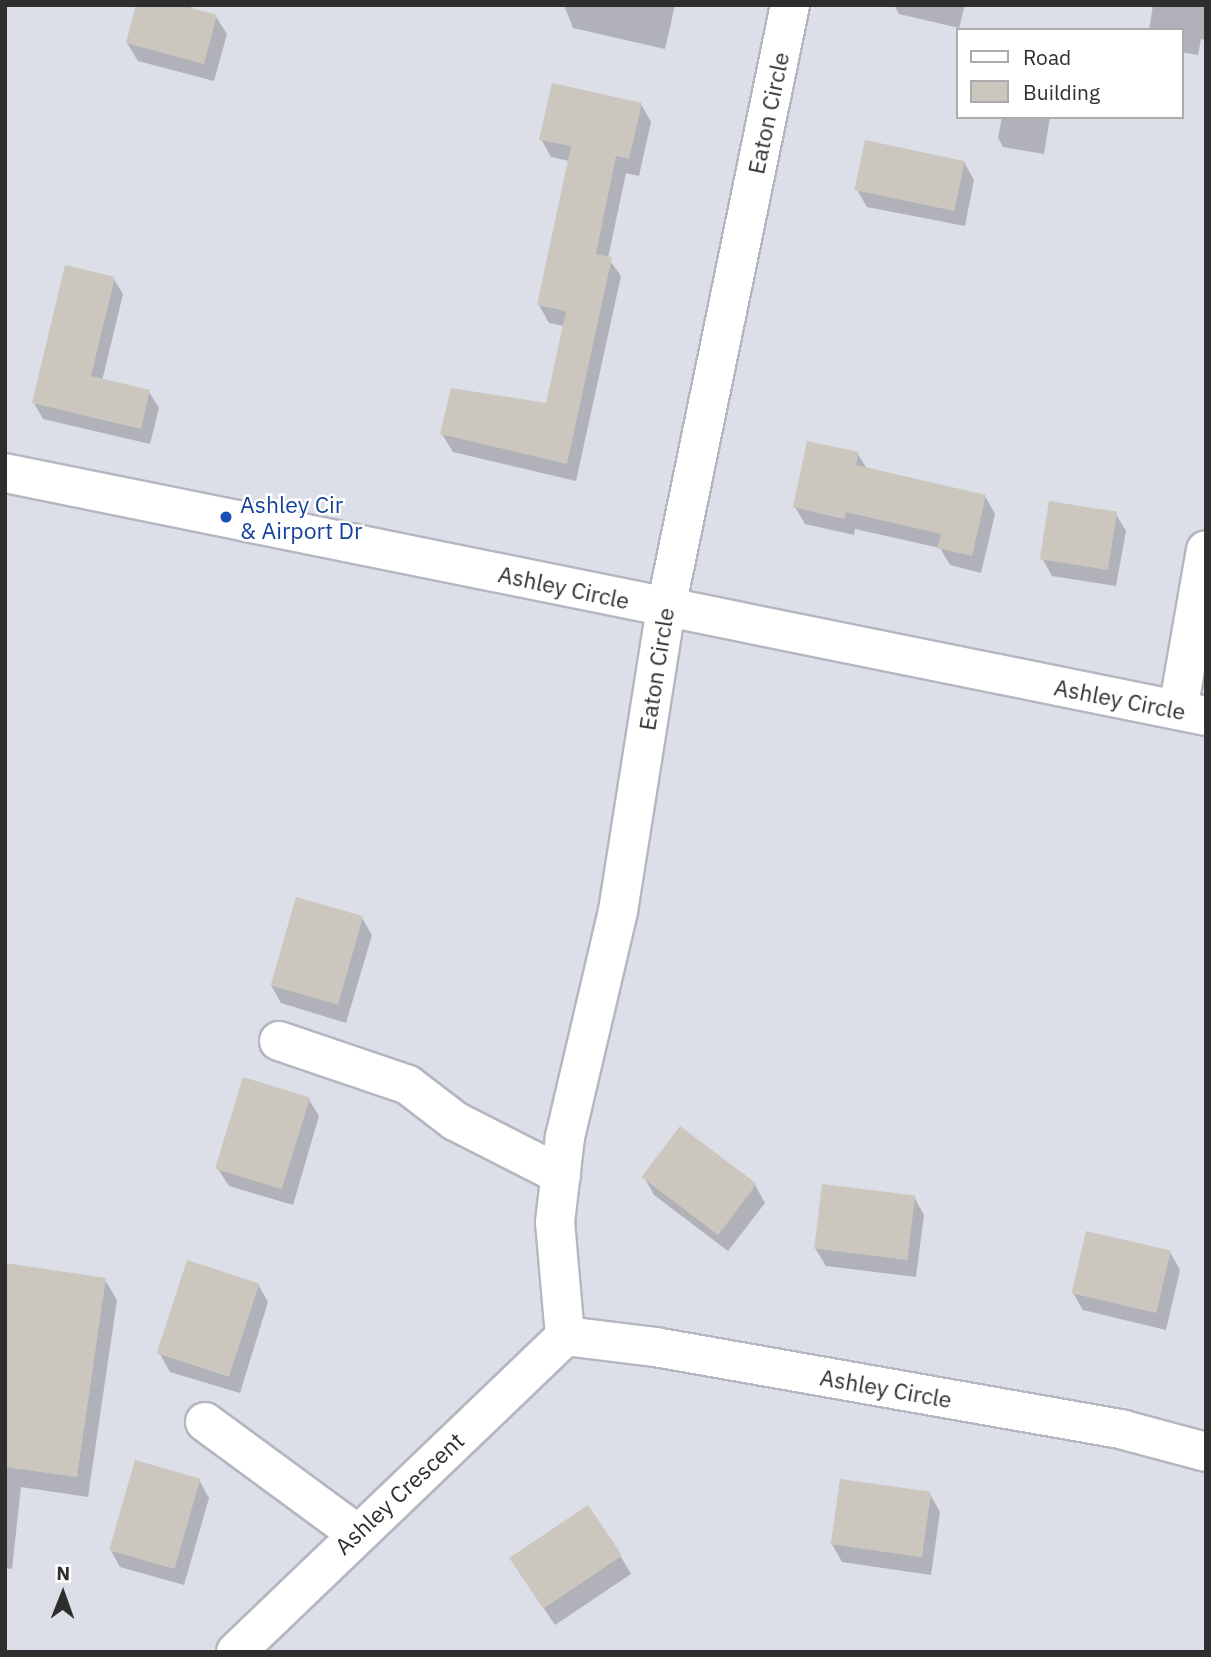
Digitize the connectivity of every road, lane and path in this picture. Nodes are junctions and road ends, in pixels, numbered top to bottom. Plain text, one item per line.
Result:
1 (790, 5) edge
2 (5, 473) edge
3 (1206, 550) edge
4 (666, 608) junction
5 (1192, 713) edge
6 (279, 1041) dead end
7 (561, 1175) junction
8 (565, 1336) junction
9 (205, 1422) dead end
10 (1206, 1452) edge
11 (356, 1533) junction
12 (236, 1652) edge

1 - 4 street, Eaton Circle
2 - 4 street, Ashley Circle
3 - 5 street
4 - 5 street, Ashley Circle
4 - 7 street, Eaton Circle
6 - 7 street
7 - 8 street, Eaton Circle
8 - 10 street, Ashley Circle
8 - 11 street, Ashley Crescent
9 - 11 street
11 - 12 street, Ashley Crescent

